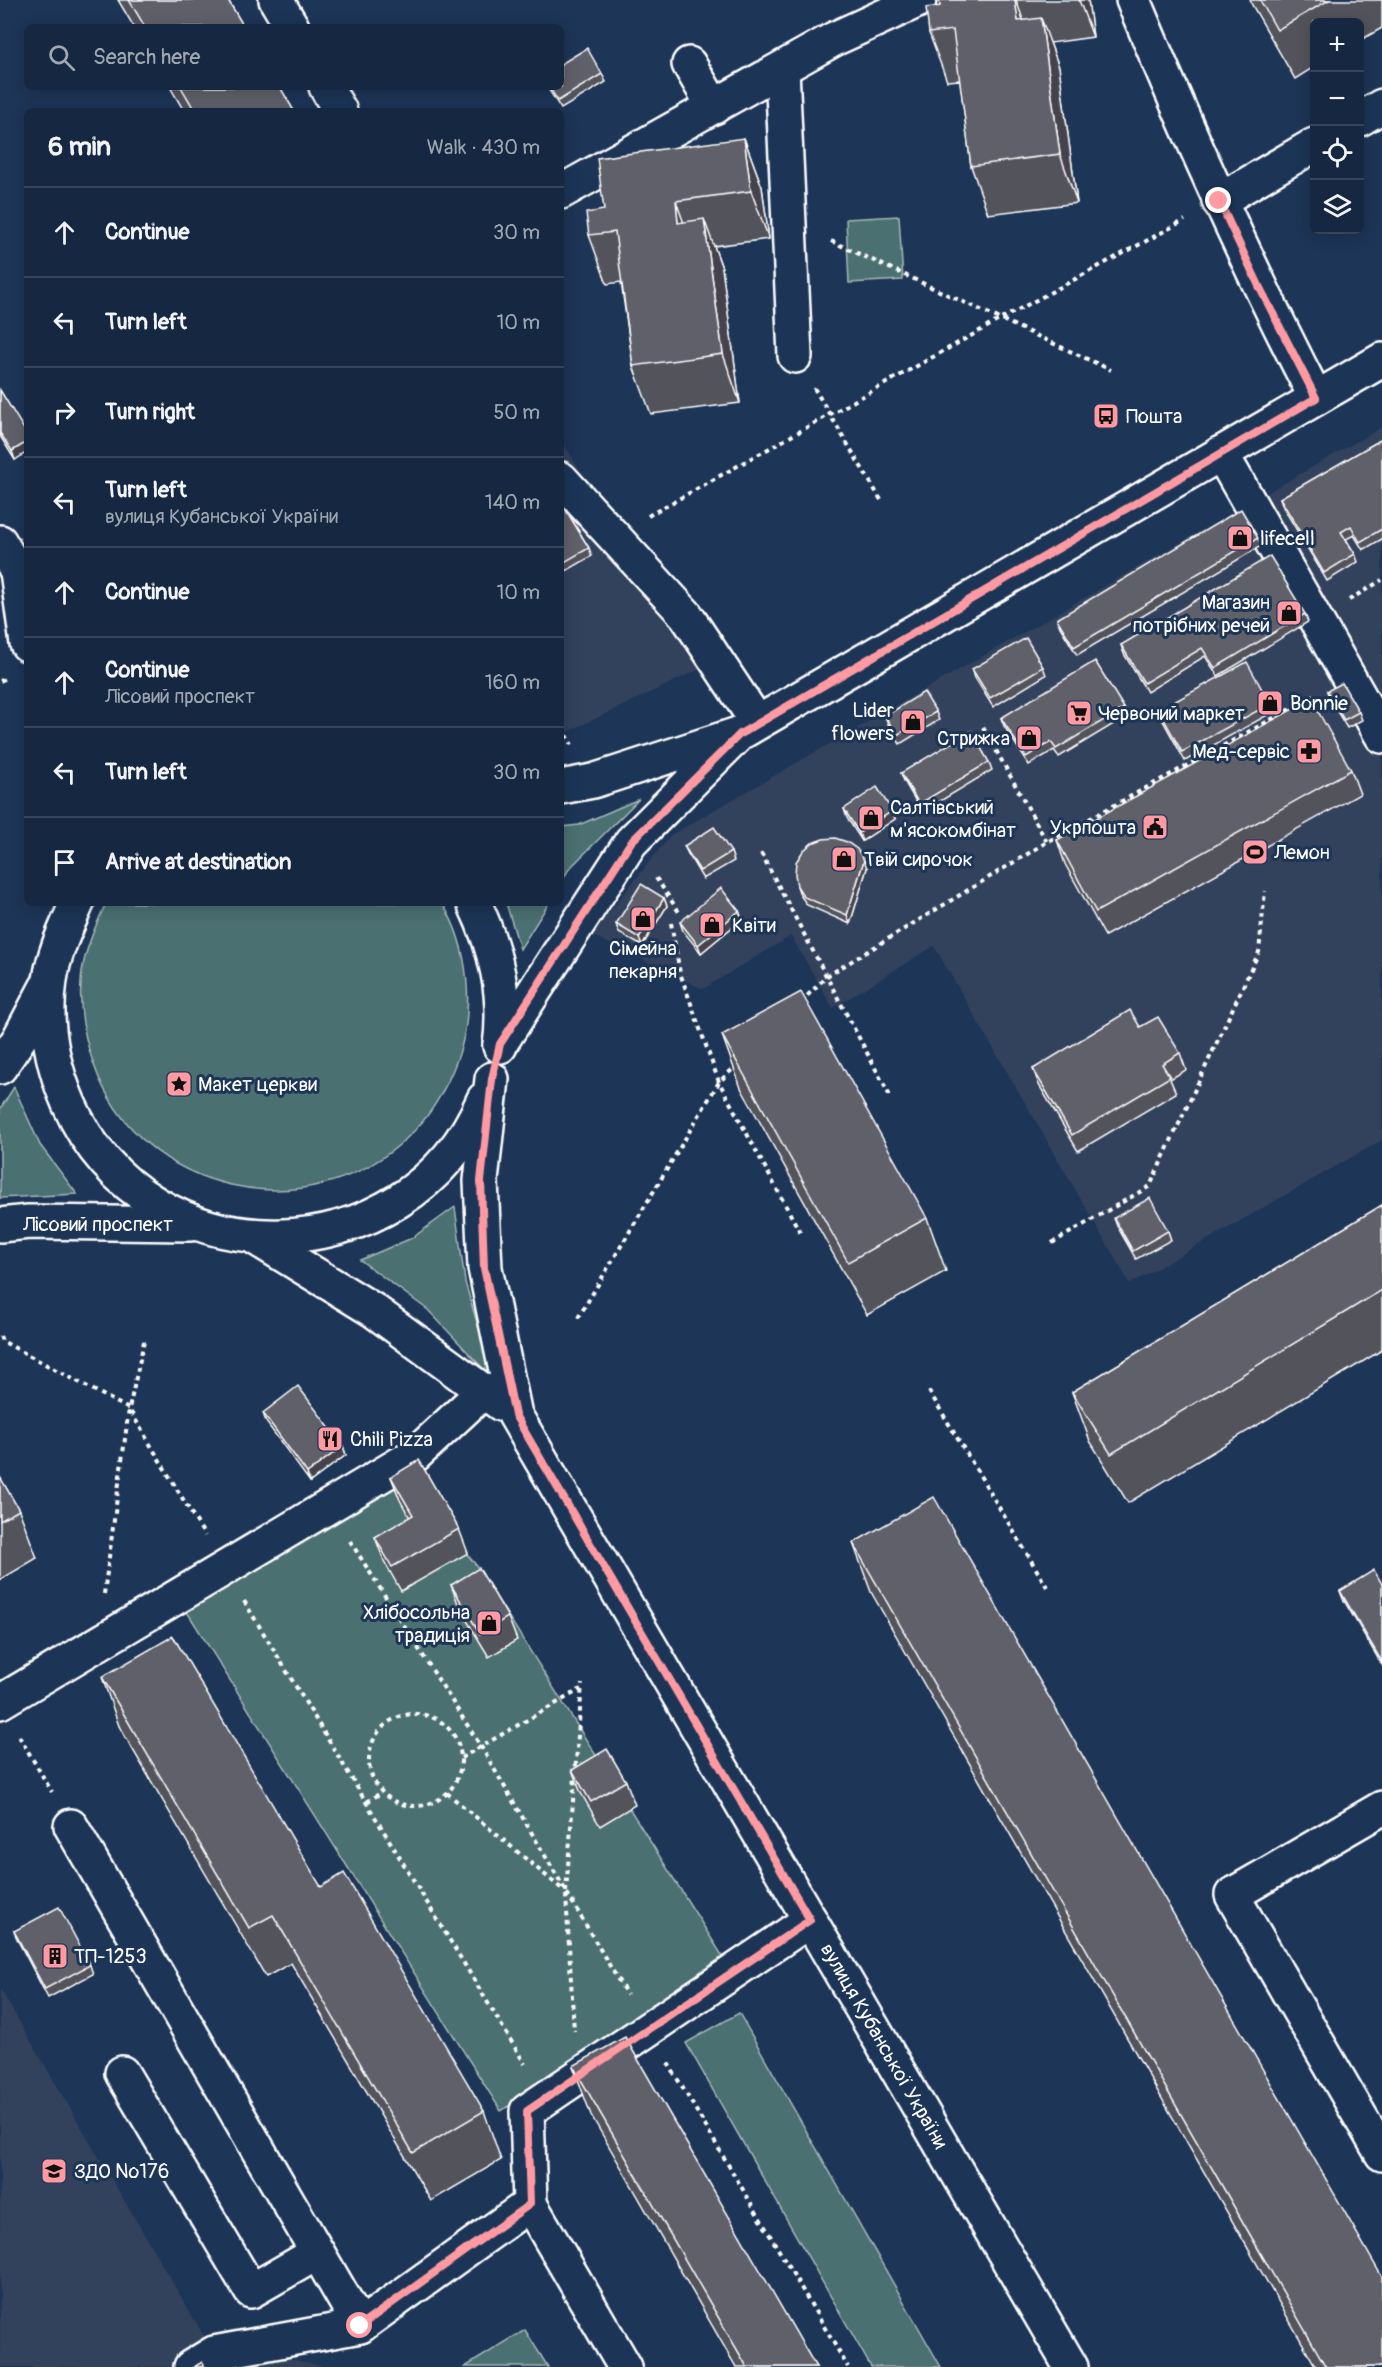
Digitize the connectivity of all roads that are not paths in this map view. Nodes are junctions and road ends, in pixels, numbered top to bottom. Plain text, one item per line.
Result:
1 (276, 0) edge
2 (919, 0) edge
3 (1133, 0) edge
4 (290, 24) edge
5 (689, 64) dead end
6 (782, 69) junction
7 (328, 90) edge
8 (1382, 106) edge
9 (714, 107) junction
10 (338, 108) edge
11 (1364, 116) edge
12 (1310, 147) edge
13 (564, 190) edge
14 (1219, 201) junction
15 (795, 356) road end
16 (1382, 360) edge
17 (1316, 398) junction
18 (1221, 453) junction
19 (564, 482) edge
20 (0, 542) edge
21 (22, 575) edge
22 (24, 603) edge
23 (749, 728) junction
24 (1382, 736) edge
25 (564, 786) edge
26 (57, 906) edge
27 (76, 906) edge
28 (475, 906) edge
29 (52, 967) junction
30 (500, 1044) junction
31 (0, 1067) edge
32 (492, 1079) junction
33 (196, 1224) junction
34 (0, 1225) edge
35 (254, 1237) junction
36 (484, 1391) junction
37 (515, 1415) junction
38 (0, 1702) edge
39 (1382, 1808) edge
40 (72, 1826) road end
41 (810, 1920) junction
42 (122, 2073) dead end
43 (1382, 2154) edge
44 (530, 2204) junction
45 (318, 2253) junction
46 (360, 2326) junction
47 (190, 2367) edge
48 (625, 2367) edge
49 (1071, 2367) edge

1 - 4 street
2 - 6 street
3 - 14 street
5 - 9 street
6 - 9 street
6 - 15 street
7 - 10 street
8 - 11 street
9 - 13 street
12 - 14 street
14 - 17 street
16 - 17 street
17 - 18 street
18 - 23 street
18 - 24 street
19 - 23 street
20 - 21 street
21 - 22 street
23 - 25 street
23 - 30 street
26 - 29 street
27 - 29 street
28 - 30 street
29 - 31 street
29 - 33 street
30 - 32 street
32 - 35 street
32 - 37 street, вулиця Кубанської України
33 - 34 street, Лісовий проспект
33 - 35 street
35 - 36 street, вулиця Кубанської України
36 - 37 street, вулиця Кубанської України
36 - 38 street
37 - 41 street, вулиця Кубанської України
39 - 43 street
40 - 45 street
41 - 44 street
41 - 49 street, вулиця Кубанської України
42 - 45 street
44 - 46 street
44 - 48 street
45 - 46 street
46 - 47 street

